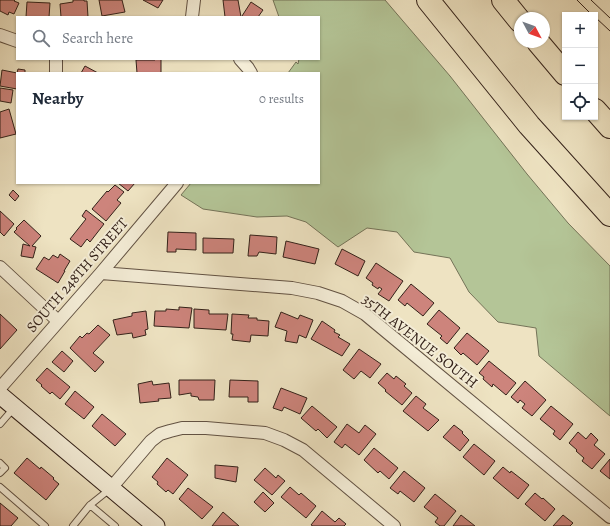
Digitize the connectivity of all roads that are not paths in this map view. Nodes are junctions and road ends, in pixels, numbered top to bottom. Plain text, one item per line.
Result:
1 (194, 0) edge
2 (428, 0) edge
3 (503, 0) edge
4 (514, 14) edge
5 (192, 16) edge
6 (0, 35) edge
7 (16, 41) edge
8 (543, 48) edge
9 (56, 60) edge
10 (241, 60) edge
11 (562, 70) edge
12 (56, 72) edge
13 (250, 72) edge
14 (598, 113) edge
15 (610, 127) edge
16 (176, 184) edge
17 (610, 215) edge
18 (0, 267) edge
19 (101, 273) junction
20 (58, 321) junction
21 (0, 388) edge
22 (0, 395) edge
23 (14, 407) junction
24 (0, 424) edge
25 (0, 463) edge
26 (0, 473) edge
27 (0, 487) edge
28 (111, 488) junction
29 (90, 505) junction
30 (610, 517) edge
31 (45, 526) edge
32 (73, 526) edge
33 (115, 526) edge
34 (156, 526) edge
35 (394, 526) edge

1 - 5 street
2 - 17 highway
3 - 4 highway
6 - 7 street
8 - 11 highway
9 - 12 street
10 - 13 street
14 - 15 highway
16 - 19 street, SOUTH 248TH STREET
18 - 20 street
19 - 20 street, SOUTH 248TH STREET
19 - 30 street, 35TH AVENUE SOUTH
20 - 21 street, SOUTH 248TH STREET
22 - 23 main road
23 - 24 lane
23 - 28 main road
25 - 26 lane
27 - 31 lane
28 - 29 lane
28 - 34 main road
28 - 35 street
29 - 32 lane
29 - 33 lane

